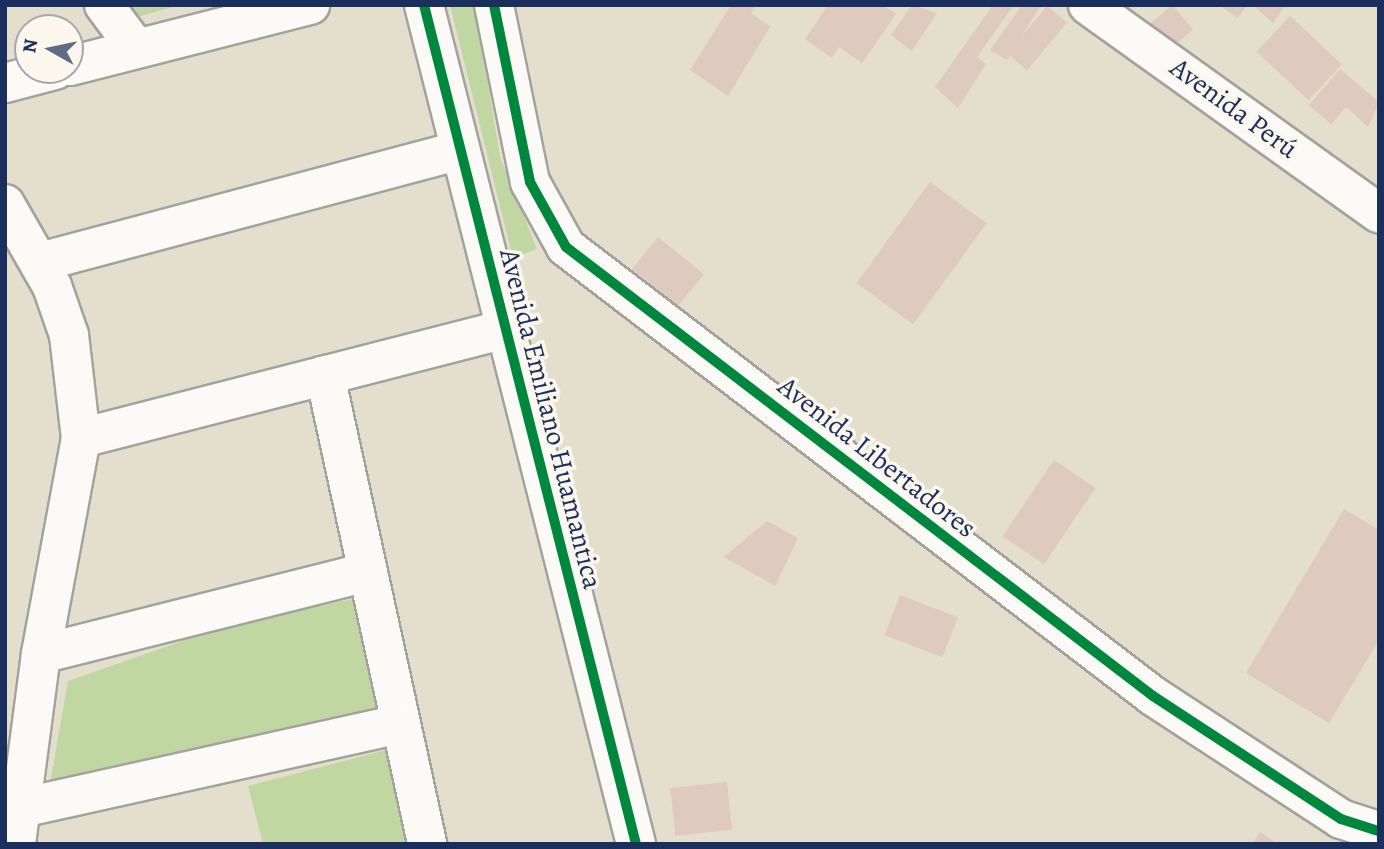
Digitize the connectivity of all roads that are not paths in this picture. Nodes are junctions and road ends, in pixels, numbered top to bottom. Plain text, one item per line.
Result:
1 (104, 5) edge
2 (310, 5) edge
3 (424, 5) edge
4 (495, 5) edge
5 (1088, 5) edge
6 (221, 16) edge
7 (136, 48) junction
8 (84, 62) edge
9 (460, 150) junction
10 (5, 204) edge
11 (1379, 213) edge
12 (40, 262) junction
13 (504, 330) junction
14 (325, 375) junction
15 (81, 438) junction
16 (368, 572) junction
17 (41, 654) junction
18 (400, 724) junction
19 (19, 826) edge
20 (1339, 831) edge
21 (1379, 831) edge
22 (427, 844) edge
23 (636, 844) edge

1 - 7 street
2 - 6 street
3 - 9 street, Avenida Emiliano Huamantica
4 - 20 street, Avenida Libertadores
5 - 11 street, Avenida Perú
6 - 7 street
7 - 8 street
9 - 12 street
9 - 13 street, Avenida Emiliano Huamantica
10 - 12 street
12 - 15 street
13 - 14 street
13 - 23 street, Avenida Emiliano Huamantica
14 - 15 street
14 - 16 street
15 - 17 street
16 - 17 street
16 - 18 street
17 - 19 street
18 - 19 street
18 - 22 street
20 - 21 street, Avenida Libertadores

